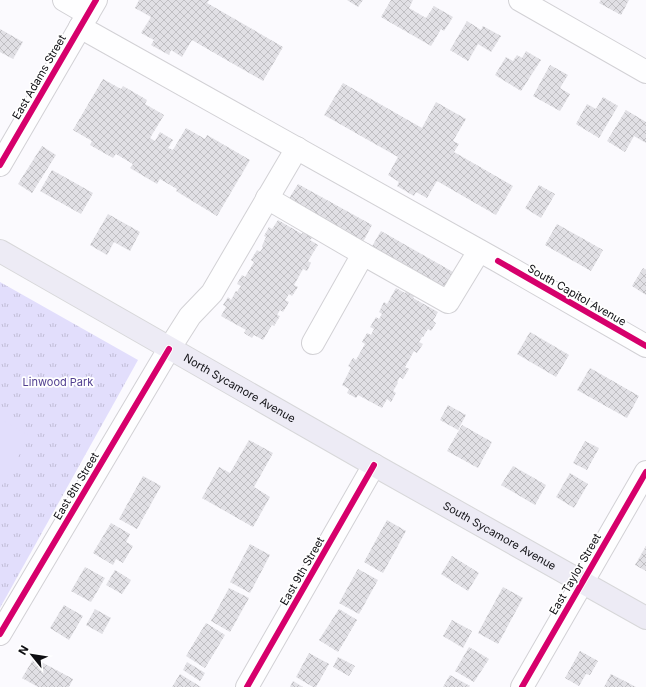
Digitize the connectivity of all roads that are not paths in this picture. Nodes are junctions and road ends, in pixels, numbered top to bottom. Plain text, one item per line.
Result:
1 (64, 0) edge
2 (520, 0) edge
3 (88, 13) edge
4 (646, 72) edge
5 (296, 148) junction
6 (0, 165) edge
7 (268, 198) junction
8 (479, 251) junction
9 (0, 252) edge
10 (364, 254) junction
11 (313, 343) dead end
12 (646, 346) edge
13 (170, 349) junction
14 (374, 465) junction
15 (646, 472) edge
16 (582, 583) junction
17 (646, 618) edge
18 (0, 634) edge
19 (247, 687) edge
20 (522, 687) edge

1 - 3 street, South Capitol Avenue
2 - 4 street
3 - 5 street, South Capitol Avenue
3 - 6 street, East Adams Street
5 - 7 street, East 8th Street
5 - 8 street, South Capitol Avenue
7 - 10 street
7 - 13 street, East 8th Street
8 - 10 street
8 - 12 street, South Capitol Avenue
9 - 13 main road, North Sycamore Avenue
10 - 11 street
13 - 14 main road, North Sycamore Avenue
13 - 18 street, East 8th Street
14 - 16 main road, South Sycamore Avenue
14 - 19 street, East 9th Street
15 - 16 street, East Taylor Street
16 - 17 main road, South Sycamore Avenue
16 - 20 street, East Taylor Street

